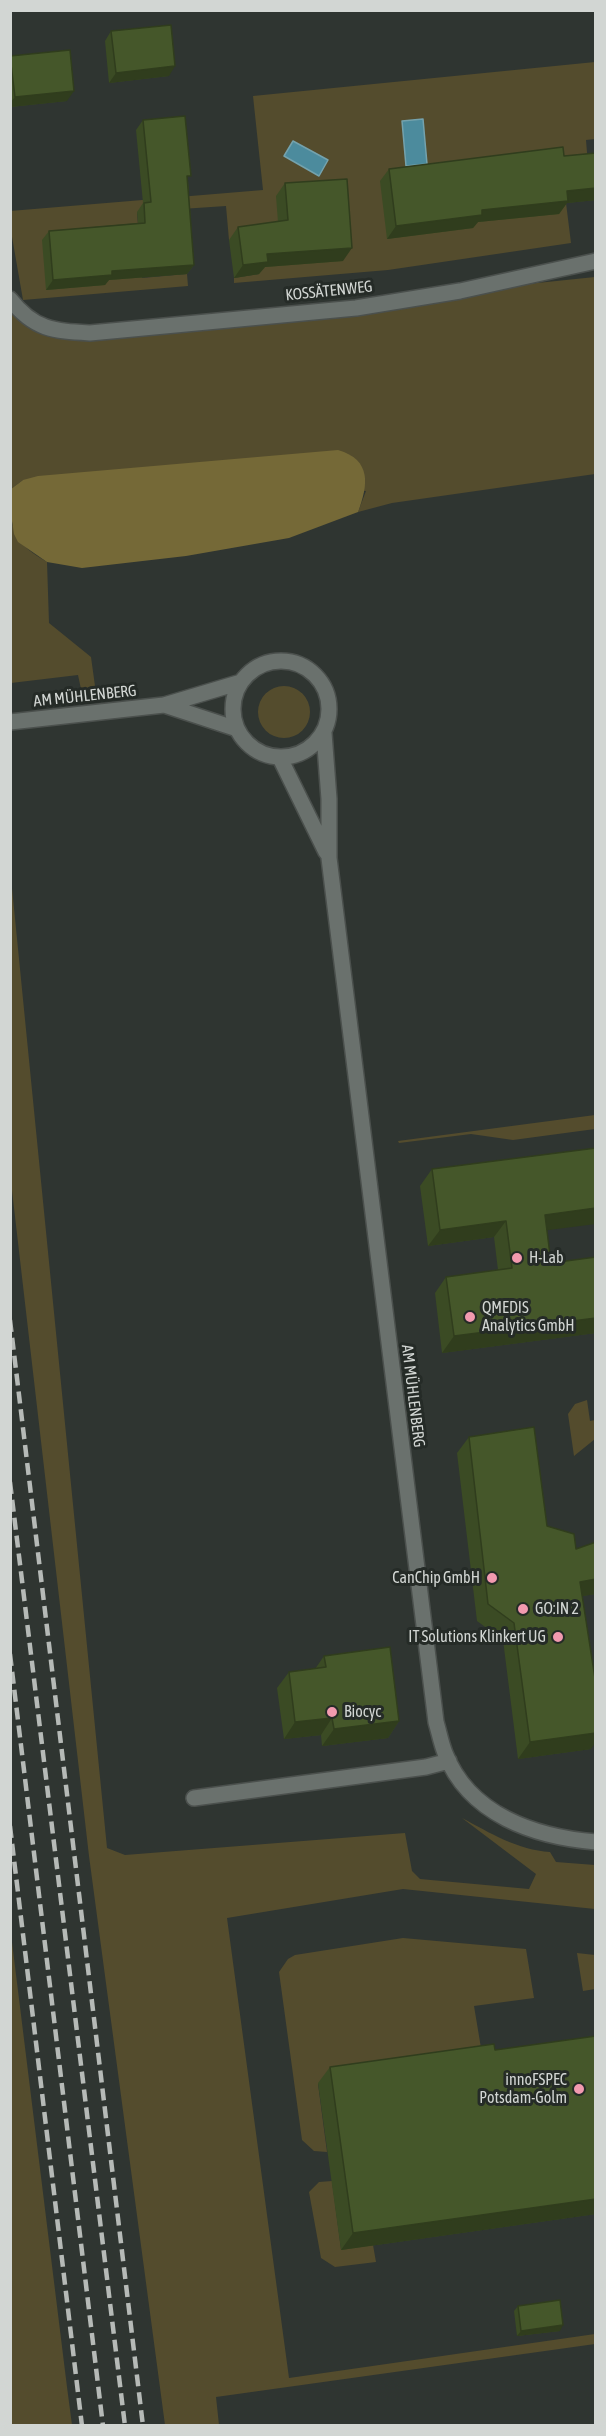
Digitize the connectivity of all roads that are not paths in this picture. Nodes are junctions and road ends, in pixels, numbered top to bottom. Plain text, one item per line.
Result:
1 (596, 261) edge
2 (10, 299) edge
3 (241, 682) junction
4 (164, 705) junction
5 (10, 722) edge
6 (237, 729) junction
7 (324, 732) junction
8 (280, 758) junction
9 (329, 858) junction
10 (449, 1761) junction
11 (194, 1798) dead end
12 (596, 1842) edge

1 - 2 street, KOSSÄTENWEG
3 - 4 street, AM MÜHLENBERG
3 - 6 street
3 - 7 street, AM MÜHLENBERG
4 - 5 street, AM MÜHLENBERG
4 - 6 street, AM MÜHLENBERG
6 - 8 street
7 - 8 street
7 - 9 street, AM MÜHLENBERG
8 - 9 street, AM MÜHLENBERG
9 - 10 street, AM MÜHLENBERG
10 - 11 street
10 - 12 street, AM MÜHLENBERG

